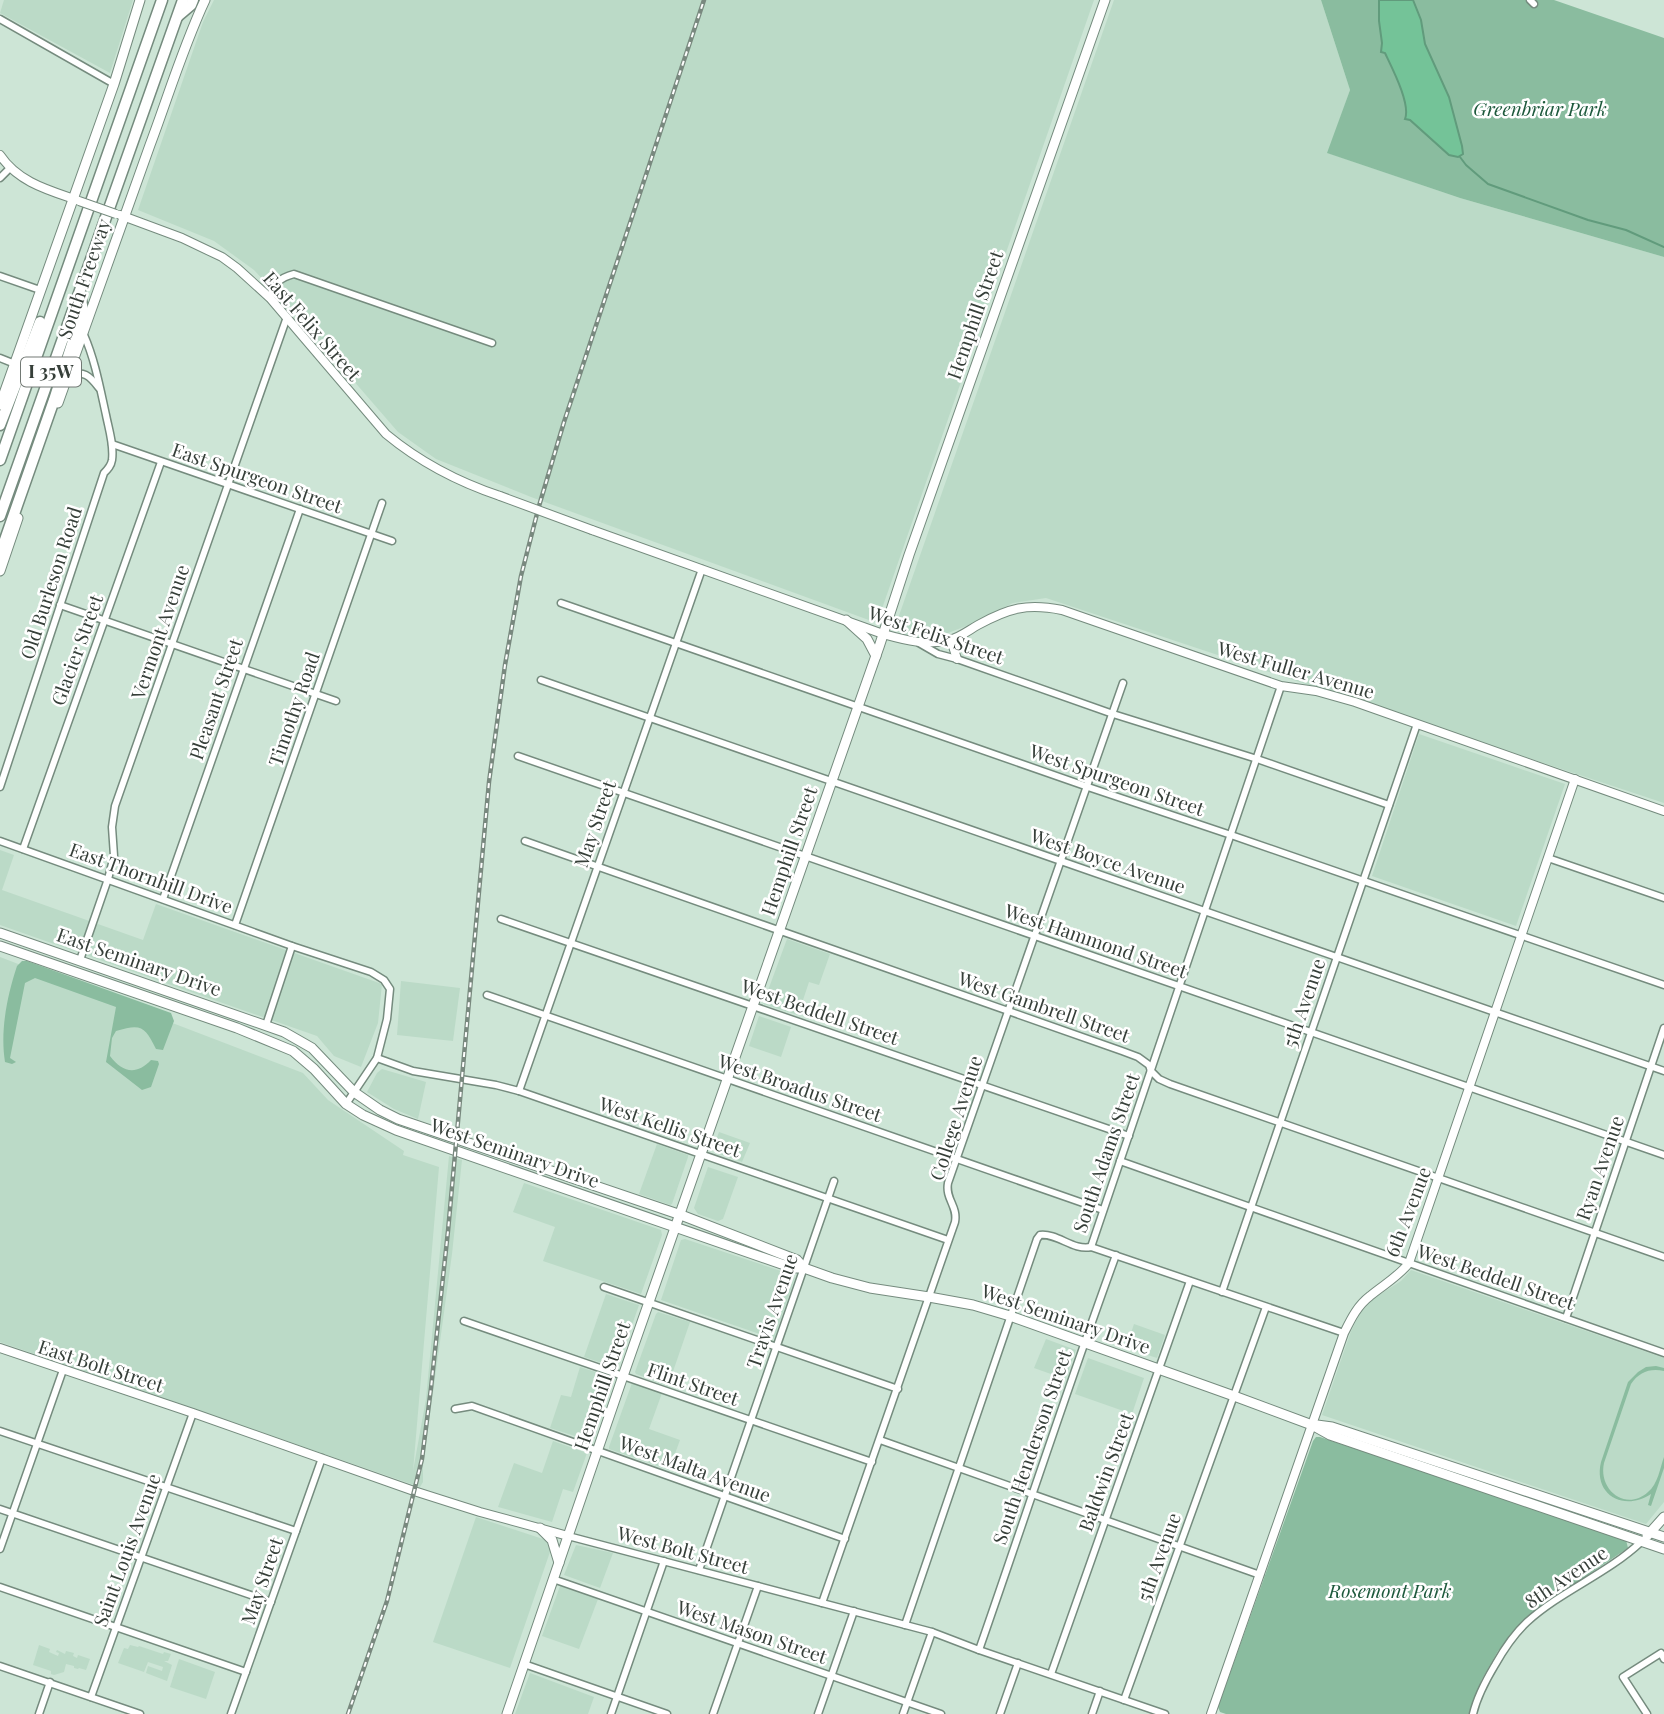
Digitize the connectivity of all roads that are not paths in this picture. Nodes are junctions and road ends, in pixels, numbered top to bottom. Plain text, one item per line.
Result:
1 (140, 0) edge
2 (162, 0) edge
3 (183, 0) edge
4 (193, 0) edge
5 (205, 0) edge
6 (1105, 0) edge
7 (178, 16) junction
8 (0, 19) edge
9 (114, 84) junction
10 (0, 155) edge
11 (9, 167) junction
12 (0, 178) edge
13 (76, 200) junction
14 (120, 215) junction
15 (0, 276) edge
16 (64, 276) junction
17 (40, 290) junction
18 (80, 292) junction
19 (270, 298) junction
20 (287, 317) junction
21 (84, 335) junction
22 (492, 344) dead end
23 (0, 358) edge
24 (15, 364) junction
25 (67, 378) junction
26 (101, 390) junction
27 (0, 405) edge
28 (0, 425) edge
29 (112, 444) junction
30 (0, 460) edge
31 (161, 462) junction
32 (228, 485) junction
33 (475, 488) joint
34 (382, 503) dead end
35 (300, 509) junction
36 (0, 516) edge
37 (371, 534) junction
38 (392, 541) dead end
39 (0, 555) edge
40 (702, 569) junction
41 (0, 572) edge
42 (561, 603) dead end
43 (60, 605) junction
44 (846, 620) junction
45 (104, 621) junction
46 (883, 634) junction
47 (951, 640) junction
48 (676, 643) junction
49 (919, 643) junction
50 (172, 644) junction
51 (876, 656) junction
52 (957, 659) junction
53 (244, 669) junction
54 (541, 680) dead end
55 (1124, 683) dead end
56 (1281, 686) junction
57 (316, 694) junction
58 (335, 701) dead end
59 (858, 706) junction
60 (1113, 715) junction
61 (648, 718) junction
62 (1417, 724) junction
63 (518, 756) dead end
64 (1256, 759) junction
65 (1575, 779) junction
66 (832, 782) junction
67 (0, 787) edge
68 (1088, 787) junction
69 (622, 793) junction
70 (1389, 805) junction
71 (1664, 811) edge
72 (1231, 835) junction
73 (0, 841) edge
74 (525, 841) dead end
75 (23, 849) junction
76 (806, 856) junction
77 (1548, 858) junction
78 (1061, 861) junction
79 (597, 866) junction
80 (108, 879) junction
81 (1363, 881) junction
82 (1664, 898) edge
83 (163, 899) junction
84 (1205, 911) junction
85 (501, 919) dead end
86 (235, 925) junction
87 (780, 931) junction
88 (0, 933) edge
89 (1035, 936) junction
90 (1521, 936) junction
91 (570, 943) junction
92 (0, 946) edge
93 (292, 946) junction
94 (18, 952) junction
95 (62, 954) junction
96 (1337, 957) junction
97 (80, 960) junction
98 (145, 983) junction
99 (1664, 985) edge
100 (1179, 987) junction
101 (487, 995) dead end
102 (754, 1006) junction
103 (184, 1010) junction
104 (221, 1010) junction
105 (1009, 1012) junction
106 (1495, 1012) junction
107 (545, 1016) junction
108 (265, 1024) junction
109 (237, 1028) junction
110 (1664, 1028) edge
111 (1311, 1032) junction
112 (377, 1058) junction
113 (1651, 1066) junction
114 (1151, 1070) junction
115 (1664, 1071) edge
116 (728, 1079) junction
117 (983, 1085) junction
118 (1469, 1088) junction
119 (354, 1091) junction
120 (519, 1091) junction
121 (346, 1104) junction
122 (1280, 1122) junction
123 (1129, 1136) junction
124 (1626, 1142) junction
125 (702, 1155) junction
126 (1664, 1156) edge
127 (957, 1159) junction
128 (1120, 1161) junction
129 (1438, 1178) junction
130 (575, 1179) junction
131 (834, 1181) dead end
132 (567, 1189) junction
133 (827, 1199) junction
134 (1251, 1207) junction
135 (1104, 1210) junction
136 (681, 1215) junction
137 (677, 1227) junction
138 (1595, 1233) junction
139 (948, 1240) junction
140 (1091, 1247) junction
141 (1116, 1255) junction
142 (1664, 1257) edge
143 (1409, 1263) junction
144 (804, 1268) junction
145 (1191, 1281) junction
146 (604, 1287) dead end
147 (1222, 1292) junction
148 (929, 1297) junction
149 (650, 1302) junction
150 (1266, 1307) junction
151 (1010, 1316) junction
152 (1566, 1318) junction
153 (464, 1321) dead end
154 (1344, 1334) junction
155 (1084, 1343) junction
156 (776, 1346) junction
157 (0, 1348) edge
158 (1664, 1353) edge
159 (1159, 1369) junction
160 (63, 1370) junction
161 (623, 1376) junction
162 (898, 1389) junction
163 (1234, 1396) junction
164 (456, 1409) dead end
165 (193, 1413) junction
166 (751, 1420) junction
167 (1312, 1425) junction
168 (0, 1431) edge
169 (880, 1440) junction
170 (37, 1444) junction
171 (598, 1451) junction
172 (322, 1458) junction
173 (872, 1462) junction
174 (1434, 1467) junction
175 (959, 1468) junction
176 (166, 1488) junction
177 (1034, 1494) junction
178 (725, 1496) junction
179 (1560, 1503) junction
180 (0, 1509) edge
181 (1556, 1513) junction
182 (12, 1514) junction
183 (1664, 1517) edge
184 (1106, 1520) junction
185 (540, 1528) junction
186 (296, 1531) junction
187 (1650, 1533) junction
188 (568, 1536) junction
189 (1664, 1537) edge
190 (845, 1539) junction
191 (1641, 1542) junction
192 (1180, 1546) junction
193 (0, 1549) edge
194 (1664, 1549) edge
195 (141, 1559) junction
196 (664, 1561) junction
197 (559, 1563) junction
198 (699, 1570) junction
199 (1260, 1575) junction
200 (553, 1579) junction
201 (758, 1586) junction
202 (0, 1587) edge
203 (271, 1602) junction
204 (822, 1603) junction
205 (854, 1611) junction
206 (646, 1612) junction
207 (905, 1625) junction
208 (116, 1628) junction
209 (932, 1632) junction
210 (738, 1643) junction
211 (979, 1650) junction
212 (1662, 1656) edge
213 (1018, 1663) junction
214 (524, 1664) junction
215 (0, 1666) edge
216 (246, 1672) junction
217 (1051, 1674) junction
218 (831, 1676) junction
219 (50, 1682) junction
220 (1100, 1692) junction
221 (617, 1696) junction
222 (91, 1697) junction
223 (1124, 1700) junction
224 (908, 1702) junction
225 (125, 1712) edge
226 (39, 1714) edge
227 (140, 1714) edge
228 (232, 1714) edge
229 (507, 1714) edge
230 (611, 1714) edge
231 (667, 1714) edge
232 (713, 1714) edge
233 (818, 1714) edge
234 (904, 1714) edge
235 (941, 1714) edge
236 (1000, 1714) edge
237 (1092, 1714) edge
238 (1165, 1714) edge
239 (1211, 1714) edge
240 (1473, 1714) edge
241 (1647, 1714) edge

1 - 9 main road, South Freeway
2 - 16 highway, South Freeway / I 35W
3 - 7 highway, South Freeway / I 35W
4 - 7 highway
5 - 14 main road, South Freeway
6 - 46 main road, Hemphill Street
7 - 18 highway, South Freeway / I 35W
8 - 9 street
9 - 13 main road, South Freeway
10 - 11 street, East Felix Street
11 - 12 street
11 - 13 street, East Felix Street
13 - 14 street, East Felix Street, bridge
13 - 17 main road, South Freeway
14 - 19 street, East Felix Street
14 - 21 main road, South Freeway
15 - 17 street
16 - 28 highway
16 - 30 highway, South Freeway / I 35W
17 - 24 main road, South Freeway
18 - 36 highway, South Freeway / I 35W
18 - 39 highway
19 - 20 street, East Felix Street
19 - 22 street
20 - 32 street, Vermont Avenue
20 - 33 street, East Felix Street
21 - 25 main road, South Freeway
21 - 26 street, Old Burleson Road
23 - 24 street
24 - 27 main road, South Freeway
25 - 26 street
25 - 41 main road, South Freeway
26 - 29 street, Old Burleson Road
29 - 31 street, East Spurgeon Street
29 - 43 street, Old Burleson Road
31 - 32 street, East Spurgeon Street
31 - 45 street, Glacier Street
32 - 35 street, East Spurgeon Street
32 - 50 street, Vermont Avenue
33 - 40 street, West Felix Street, bridge
34 - 37 street, Timothy Road
35 - 37 street, East Spurgeon Street
35 - 53 street, Pleasant Street
37 - 38 street, East Spurgeon Street
37 - 57 street, Timothy Road
40 - 44 street, West Felix Street
40 - 48 street, May Street
42 - 48 street, West Spurgeon Street
43 - 45 street
43 - 67 street, Old Burleson Road
44 - 46 street, West Felix Street
44 - 51 main road
45 - 50 street
45 - 75 street, Glacier Street
46 - 49 street, West Felix Street
46 - 51 main road, Hemphill Street
47 - 49 street, West Fuller Avenue
47 - 52 street
47 - 56 street, West Fuller Avenue
48 - 59 street, West Spurgeon Street
48 - 61 street, May Street
49 - 52 street, West Felix Street
50 - 53 street
50 - 80 street, Vermont Avenue
51 - 59 main road, Hemphill Street
52 - 60 street, West Felix Street
53 - 57 street
53 - 83 street, Pleasant Street
54 - 61 street, West Boyce Avenue
55 - 60 street, College Avenue
56 - 62 street, West Fuller Avenue
56 - 64 street, South Adams Street
57 - 58 street
57 - 86 street, Timothy Road
59 - 66 main road, Hemphill Street
59 - 68 street, West Spurgeon Street
60 - 64 street, West Felix Street
60 - 68 street, College Avenue
61 - 66 street, West Boyce Avenue
61 - 69 street, May Street
62 - 65 street, West Fuller Avenue
62 - 70 street, 5th Avenue
63 - 69 street, West Hammond Street
64 - 70 street, West Felix Street
64 - 72 street, South Adams Street
65 - 71 street, West Fuller Avenue
65 - 77 street, 6th Avenue
66 - 76 main road, Hemphill Street
66 - 78 street, West Boyce Avenue
68 - 72 street, West Spurgeon Street
68 - 78 street, College Avenue
69 - 76 street, West Hammond Street
69 - 79 street, May Street
70 - 81 street, 5th Avenue
72 - 81 street, West Spurgeon Street
72 - 84 street, South Adams Street
73 - 75 street, East Thornhill Drive
74 - 79 street, West Gambrell Street
75 - 80 street, East Thornhill Drive
76 - 87 main road, Hemphill Street
76 - 89 street, West Hammond Street
77 - 82 street
77 - 90 street, 6th Avenue
78 - 84 street, West Boyce Avenue
78 - 89 street, College Avenue
79 - 87 street, West Gambrell Street
79 - 91 street, May Street
80 - 83 street, East Thornhill Drive
80 - 97 street, Vermont Avenue
81 - 90 street, West Spurgeon Street
81 - 96 street, 5th Avenue
83 - 86 street, East Thornhill Drive
84 - 96 street, West Boyce Avenue
84 - 100 street, South Adams Street
85 - 91 street, West Beddell Street
86 - 93 street, East Thornhill Drive
87 - 102 main road, Hemphill Street
87 - 105 street, West Gambrell Street
88 - 95 main road, East Seminary Drive
89 - 100 street, West Hammond Street
89 - 105 street, College Avenue
90 - 99 street, West Spurgeon Street
90 - 106 street, 6th Avenue
91 - 102 street, West Beddell Street
91 - 107 street, May Street
92 - 94 main road, East Seminary Drive
93 - 108 street
93 - 112 street, East Thornhill Drive
94 - 95 main road
94 - 103 main road, East Seminary Drive
95 - 97 main road, East Seminary Drive
96 - 106 street, West Boyce Avenue
96 - 111 street, 5th Avenue
97 - 98 main road, East Seminary Drive
98 - 103 main road
98 - 104 main road, East Seminary Drive
100 - 111 street, West Hammond Street
100 - 114 street, South Adams Street
101 - 107 street, West Broadus Street
102 - 116 main road, Hemphill Street
102 - 117 street, West Beddell Street
103 - 104 main road
103 - 109 main road, East Seminary Drive
104 - 108 main road, East Seminary Drive
105 - 114 street, West Gambrell Street
105 - 117 street, College Avenue
106 - 113 street, West Boyce Avenue
106 - 118 street, 6th Avenue
107 - 116 street, West Broadus Street
107 - 120 street, May Street
108 - 109 main road
108 - 119 main road, West Seminary Drive
109 - 121 main road, West Seminary Drive
110 - 113 street, Ryan Avenue
111 - 118 street, West Hammond Street
111 - 122 street, 5th Avenue
112 - 119 street
112 - 120 street, West Kellis Street
113 - 115 street, West Boyce Avenue
113 - 124 street, Ryan Avenue
114 - 122 street, West Gambrell Street
114 - 123 street, South Adams Street
116 - 125 main road, Hemphill Street
116 - 127 street, West Broadus Street
117 - 123 street, West Beddell Street
117 - 127 street, College Avenue
118 - 124 street, West Hammond Street
118 - 129 street, 6th Avenue
119 - 121 street
119 - 130 main road, West Seminary Drive
120 - 125 street, West Kellis Street
121 - 132 main road, West Seminary Drive
122 - 129 street, West Gambrell Street
122 - 134 street, 5th Avenue
123 - 128 street, South Adams Street
124 - 126 street, West Hammond Street
124 - 138 street, Ryan Avenue
125 - 133 street, West Kellis Street
125 - 136 main road, Hemphill Street
127 - 135 street, West Broadus Street
127 - 139 street, College Avenue
128 - 134 street, West Beddell Street
128 - 135 street, South Adams Street
129 - 138 street, West Gambrell Street
129 - 143 street, 6th Avenue
130 - 132 main road
130 - 136 main road, West Seminary Drive
131 - 133 street, Travis Avenue
132 - 137 main road, West Seminary Drive
133 - 139 street, West Kellis Street
133 - 144 street, Travis Avenue
134 - 143 street, West Beddell Street
134 - 147 street, 5th Avenue
135 - 140 street, South Adams Street
136 - 137 main road, Hemphill Street
136 - 144 main road, West Seminary Drive
137 - 144 main road, West Seminary Drive
137 - 149 main road, Hemphill Street
138 - 142 street, West Gambrell Street
138 - 152 street, Ryan Avenue
139 - 148 street, College Avenue
140 - 141 street, South Adams Street
140 - 151 street
141 - 145 street
141 - 155 street, South Henderson Street
143 - 152 street, West Beddell Street
143 - 154 street, 6th Avenue
144 - 148 main road, West Seminary Drive
144 - 156 street, Travis Avenue
145 - 147 street
145 - 159 street, Baldwin Street
146 - 149 street
147 - 150 street
148 - 151 main road, West Seminary Drive
148 - 162 street, College Avenue
149 - 156 street
149 - 161 main road, Hemphill Street
150 - 154 street
150 - 163 street, 5th Avenue
151 - 155 main road, West Seminary Drive
151 - 175 street
152 - 158 street, West Beddell Street
153 - 161 street, Flint Street
154 - 167 street, 6th Avenue
155 - 159 main road, West Seminary Drive
155 - 177 street, South Henderson Street
156 - 162 street
156 - 166 street, Travis Avenue
157 - 160 street, East Bolt Street
159 - 163 main road, West Seminary Drive
159 - 184 street, Baldwin Street
160 - 165 street, East Bolt Street
160 - 170 street
161 - 166 street, Flint Street
161 - 171 main road, Hemphill Street
162 - 169 street, College Avenue
163 - 167 main road, West Seminary Drive
163 - 192 street, 5th Avenue
164 - 171 street, West Malta Avenue
165 - 172 street, West Bolt Street
165 - 176 street, Saint Louis Avenue
166 - 173 street, Flint Street
166 - 178 street, Travis Avenue
167 - 174 main road, West Seminary Drive
167 - 199 street, 6th Avenue
168 - 170 street
169 - 173 street, College Avenue
169 - 175 street
170 - 176 street
170 - 182 street
171 - 178 street, West Malta Avenue
171 - 188 main road, Hemphill Street
172 - 185 street, West Bolt Street
172 - 186 street, May Street
173 - 190 street, College Avenue
174 - 179 main road, West Seminary Drive
174 - 181 main road, West Seminary Drive
175 - 177 street
175 - 207 street
176 - 186 street
176 - 195 street, Saint Louis Avenue
177 - 184 street
177 - 211 street, South Henderson Street
178 - 190 street, West Malta Avenue
178 - 198 street, Travis Avenue
179 - 181 main road
179 - 187 main road, West Seminary Drive
180 - 182 street
181 - 191 main road, West Seminary Drive
182 - 193 street
182 - 195 street
183 - 187 main road
184 - 192 street
184 - 217 street, Baldwin Street
185 - 188 street, West Bolt Street
185 - 197 main road
186 - 203 street, May Street
187 - 189 main road, West Seminary Drive
187 - 191 main road
188 - 196 street, West Bolt Street
188 - 197 main road, Hemphill Street
190 - 204 street, College Avenue
191 - 194 main road, West Seminary Drive
191 - 240 street, 8th Avenue
192 - 199 street
192 - 223 street, 5th Avenue
195 - 203 street
195 - 208 street, Saint Louis Avenue
196 - 198 street, West Bolt Street
196 - 206 street
197 - 200 main road, Hemphill Street
198 - 201 street, West Bolt Street
199 - 239 street, 6th Avenue
200 - 206 street, West Mason Street
200 - 214 main road, Hemphill Street
201 - 204 street, West Bolt Street
201 - 210 street
202 - 208 street
203 - 216 street, May Street
204 - 205 street, West Bolt Street
205 - 207 street, West Bolt Street
205 - 218 street
206 - 210 street, West Mason Street
206 - 221 street
207 - 209 street, West Bolt Street
208 - 216 street
208 - 222 street, Saint Louis Avenue
209 - 211 street, West Bolt Street
209 - 224 street
210 - 218 street, West Mason Street
210 - 232 street
211 - 213 street, West Bolt Street
212 - 241 street
213 - 217 street, West Bolt Street
213 - 236 street
214 - 221 street
214 - 229 main road, Hemphill Street
215 - 219 street
216 - 228 street, May Street
217 - 220 street, West Bolt Street
218 - 224 street, West Mason Street
218 - 233 street
219 - 222 street
219 - 226 street
220 - 223 street, West Bolt Street
220 - 237 street
221 - 230 street
221 - 231 street
222 - 225 street
223 - 238 street, West Bolt Street
224 - 234 street
224 - 235 street, West Mason Street
225 - 227 street

